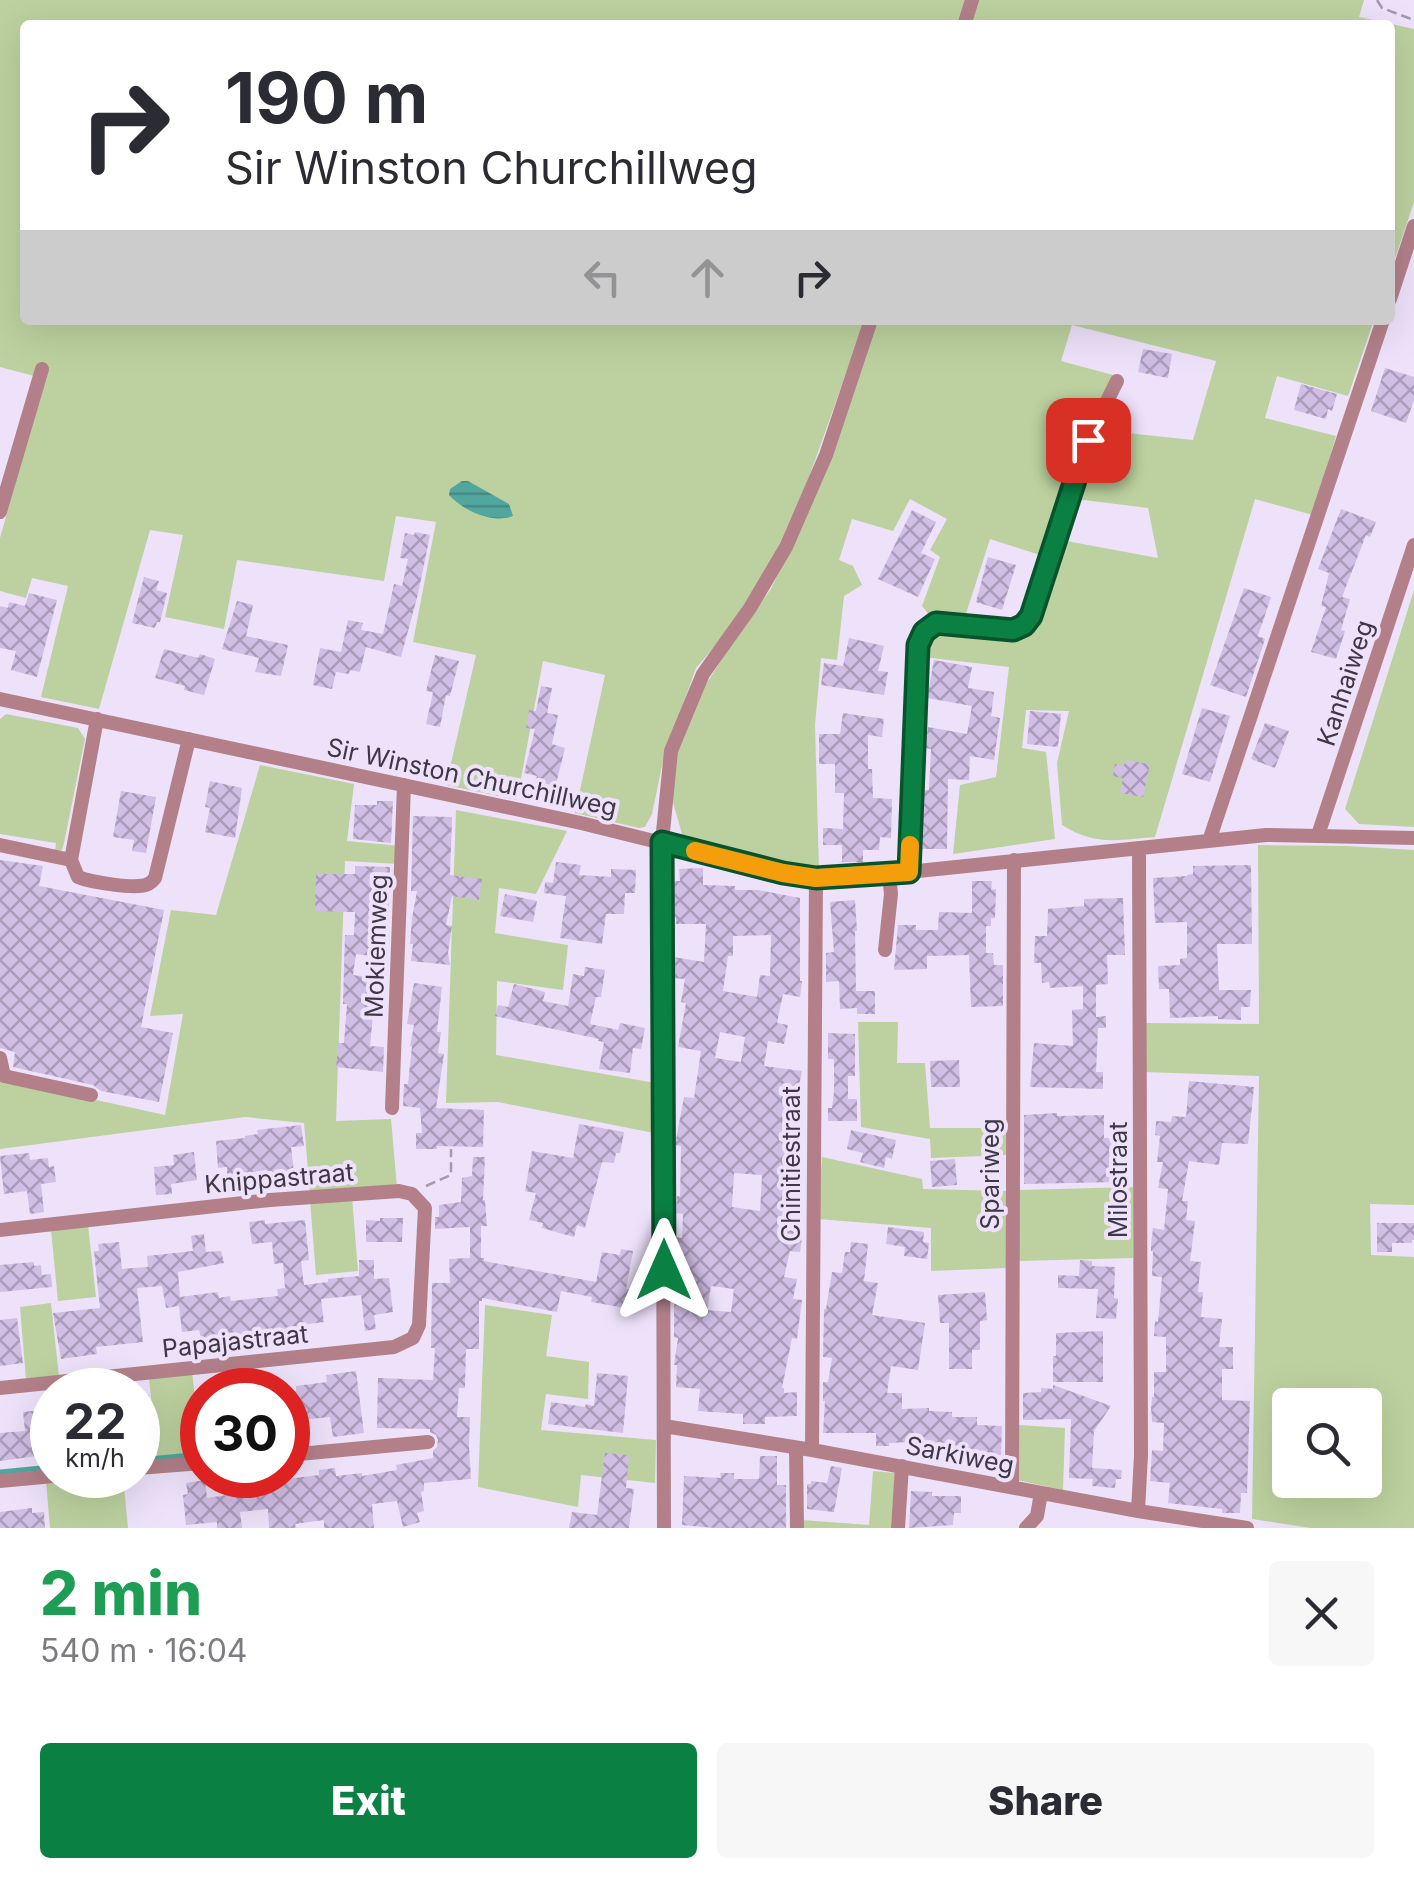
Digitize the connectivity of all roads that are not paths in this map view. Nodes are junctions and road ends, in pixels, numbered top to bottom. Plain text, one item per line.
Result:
1 (1414, 226) edge
2 (1395, 284) edge
3 (869, 325) edge
4 (1381, 325) edge
5 (42, 370) dead end
6 (1116, 381) dead end
7 (0, 512) edge
8 (1414, 545) edge
9 (0, 699) edge
10 (97, 719) junction
11 (189, 738) junction
12 (404, 785) junction
13 (1318, 835) junction
14 (1414, 838) edge
15 (1209, 841) junction
16 (662, 842) junction
17 (0, 845) edge
18 (1139, 850) junction
19 (70, 860) junction
20 (1014, 860) junction
21 (909, 872) junction
22 (890, 874) junction
23 (816, 878) junction
24 (885, 950) dead end
25 (0, 1058) edge
26 (91, 1095) dead end
27 (392, 1108) dead end
28 (0, 1230) edge
29 (413, 1338) joint
30 (0, 1388) edge
31 (664, 1426) junction
32 (428, 1442) dead end
33 (804, 1449) junction
34 (310, 1453) edge
35 (902, 1466) junction
36 (30, 1478) edge
37 (0, 1481) edge
38 (1012, 1487) junction
39 (1041, 1493) junction
40 (1138, 1511) junction
41 (1173, 1522) edge
42 (664, 1528) edge
43 (797, 1528) edge
44 (898, 1528) edge
45 (1026, 1528) edge
46 (1248, 1528) edge

1 - 2 street
3 - 16 street
4 - 15 street
5 - 7 street
6 - 21 street
8 - 13 street, Kanhaiweg
9 - 10 street, Sir Winston Churchillweg
10 - 11 street, Sir Winston Churchillweg
10 - 19 street
11 - 12 street, Sir Winston Churchillweg
11 - 19 street
12 - 16 street, Sir Winston Churchillweg
12 - 27 street, Mokiemweg
13 - 14 street, Sir Winston Churchillweg
13 - 15 street, Sir Winston Churchillweg
15 - 18 street, Sir Winston Churchillweg
16 - 23 street, Sir Winston Churchillweg
16 - 31 street
17 - 19 street
18 - 20 street, Sir Winston Churchillweg
18 - 40 street, Milostraat
20 - 21 street, Sir Winston Churchillweg
20 - 38 street, Spariweg
21 - 22 street, Sir Winston Churchillweg
22 - 23 street, Sir Winston Churchillweg
22 - 24 street
23 - 33 street, Chinitiestraat
25 - 26 street
28 - 29 street, Knippastraat
29 - 30 street, Papajastraat
31 - 33 street, Sarkiweg
31 - 42 street
32 - 34 street
33 - 35 street, Sarkiweg
33 - 43 street, Chinitiestraat
35 - 38 street, Sarkiweg
35 - 44 street
36 - 37 street
38 - 39 street, Sarkiweg
39 - 40 street, Sarkiweg
39 - 45 street
40 - 41 street, Sarkiweg
41 - 46 street, Sarkiweg

